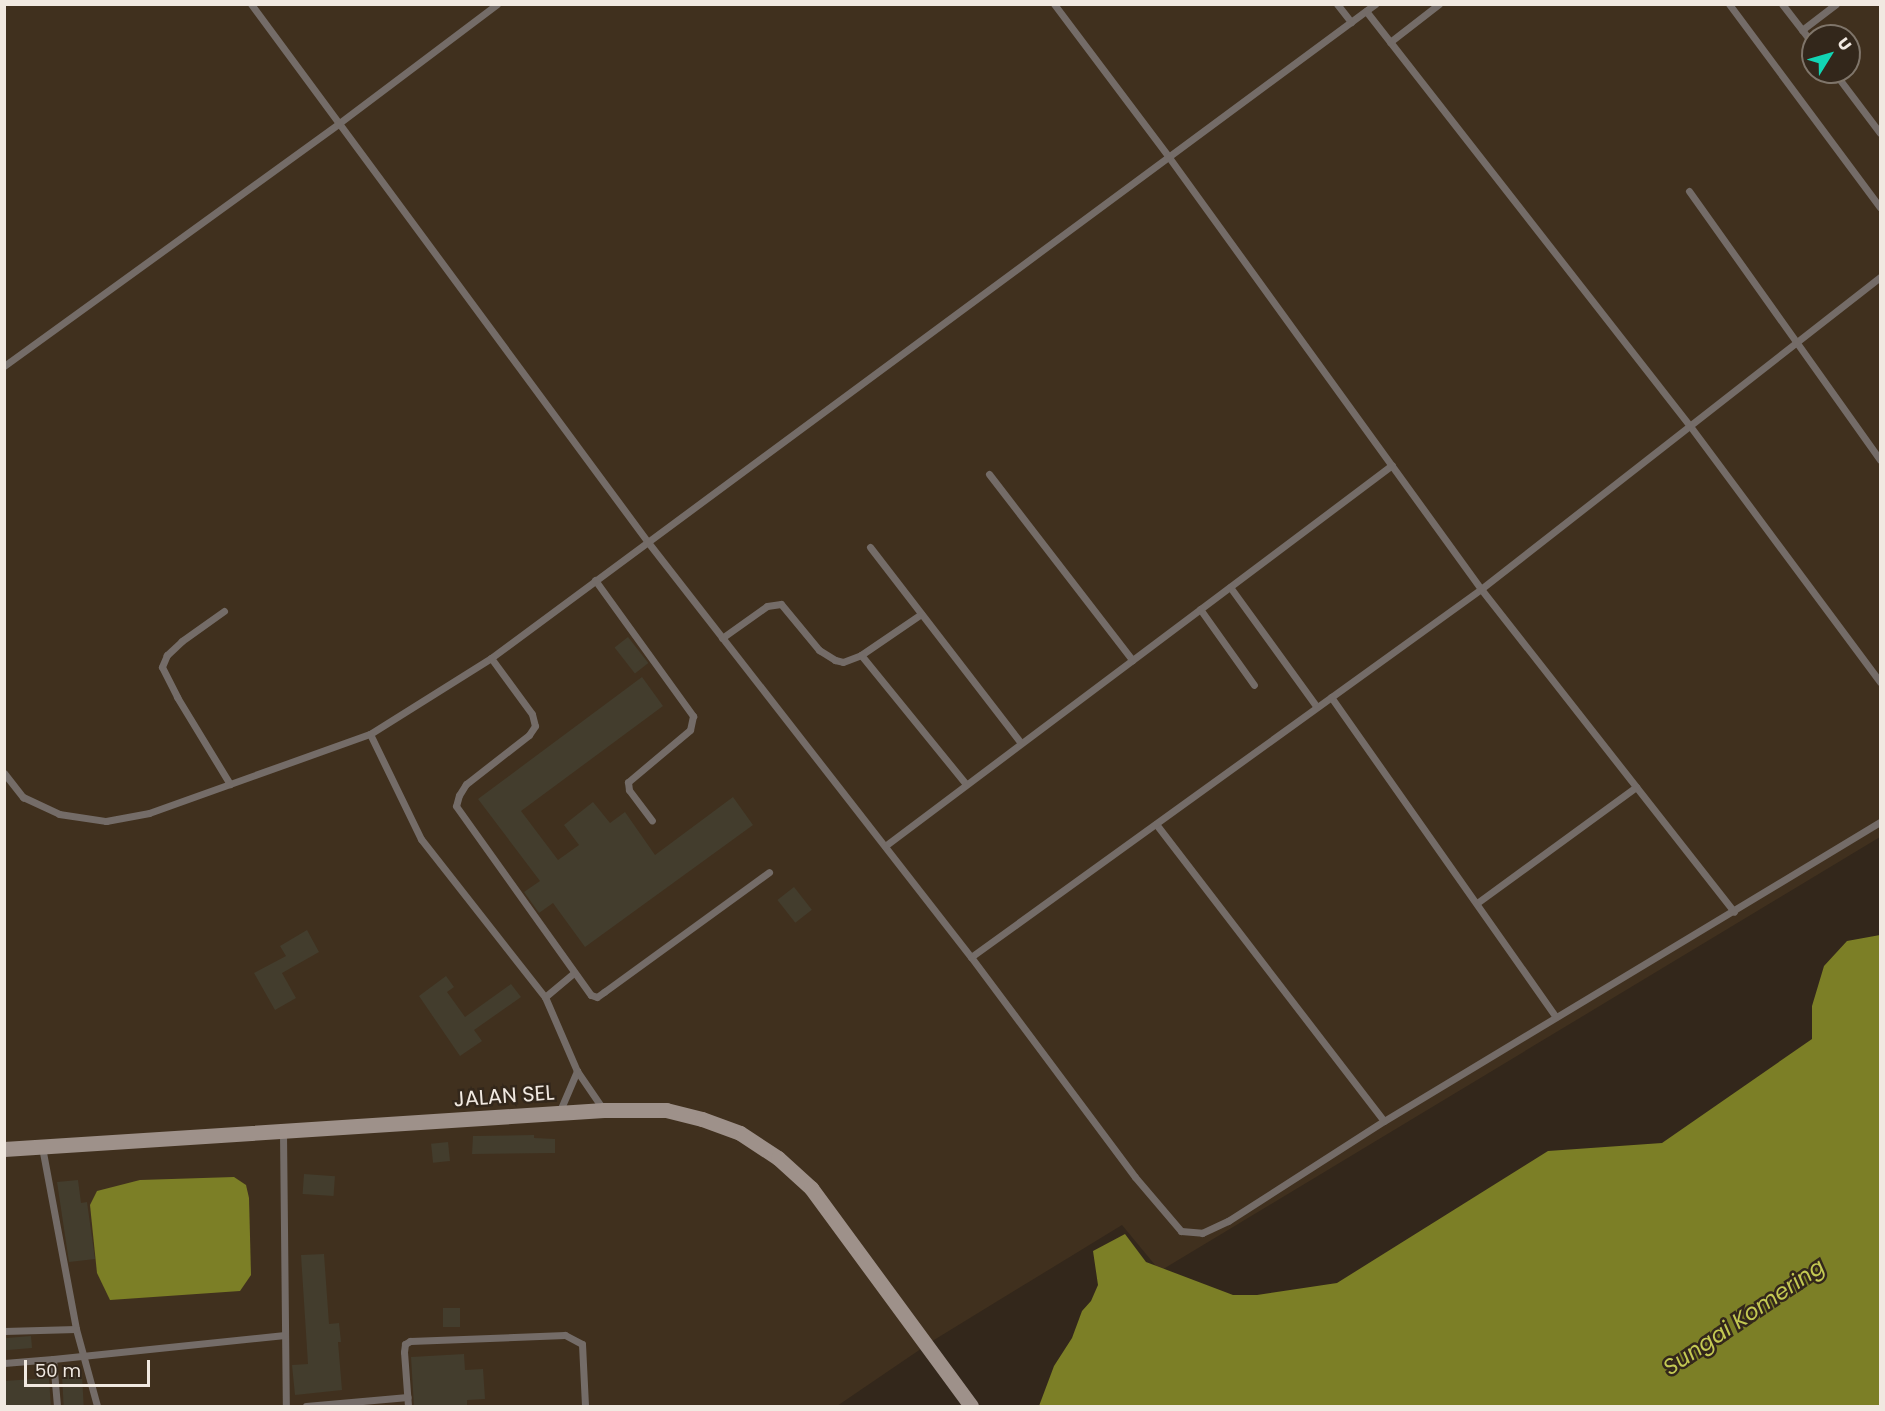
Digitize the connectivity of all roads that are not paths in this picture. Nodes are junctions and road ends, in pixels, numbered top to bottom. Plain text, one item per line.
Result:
1 (251, 4) edge
2 (497, 4) edge
3 (1054, 4) edge
4 (1338, 4) edge
5 (1375, 4) edge
6 (1439, 4) edge
7 (1729, 4) edge
8 (1782, 4) edge
9 (1836, 4) edge
10 (1366, 11) junction
11 (1351, 22) junction
12 (1810, 24) edge
13 (1801, 29) edge
14 (1390, 42) junction
15 (1843, 84) edge
16 (338, 124) junction
17 (1881, 133) edge
18 (1168, 156) junction
19 (1689, 191) dead end
20 (1881, 207) edge
21 (1881, 277) edge
22 (1797, 342) junction
23 (4, 366) edge
24 (1689, 426) junction
25 (1881, 460) edge
26 (1392, 465) junction
27 (989, 474) dead end
28 (647, 541) junction
29 (870, 547) dead end
30 (595, 580) junction
31 (1230, 587) junction
32 (1481, 589) junction
33 (1200, 609) junction
34 (224, 611) dead end
35 (921, 614) junction
36 (722, 638) junction
37 (861, 655) junction
38 (491, 658) junction
39 (1132, 660) junction
40 (1881, 682) edge
41 (1254, 685) dead end
42 (1331, 697) junction
43 (1317, 707) junction
44 (370, 734) junction
45 (1021, 743) junction
46 (4, 773) edge
47 (230, 784) junction
48 (966, 784) junction
49 (1636, 787) junction
50 (652, 820) dead end
51 (1881, 822) edge
52 (1156, 824) junction
53 (885, 846) junction
54 (769, 872) dead end
55 (1477, 903) junction
56 (1734, 912) junction
57 (971, 957) junction
58 (574, 973) junction
59 (545, 997) junction
60 (1556, 1017) junction
61 (576, 1071) junction
62 (604, 1110) junction
63 (559, 1113) junction
64 (1384, 1121) junction
65 (283, 1132) junction
66 (42, 1147) junction
67 (4, 1149) edge
68 (76, 1329) junction
69 (4, 1331) edge
70 (285, 1335) junction
71 (84, 1354) junction
72 (53, 1359) junction
73 (4, 1363) edge
74 (408, 1397) junction
75 (57, 1407) edge
76 (97, 1407) edge
77 (286, 1407) edge
78 (306, 1407) edge
79 (408, 1407) edge
80 (585, 1407) edge
81 (971, 1407) edge

1 - 16 lane
2 - 16 lane
3 - 18 lane
4 - 11 lane
5 - 10 lane
6 - 14 lane
7 - 20 lane
8 - 13 lane
9 - 12 lane
10 - 11 lane
10 - 14 lane
11 - 18 lane
14 - 24 lane
15 - 17 lane
16 - 23 lane
16 - 28 lane
18 - 26 lane
18 - 28 lane
19 - 22 lane
21 - 22 lane
22 - 24 lane
22 - 25 lane
24 - 32 lane
24 - 40 lane
26 - 31 lane
26 - 32 lane
27 - 39 lane
28 - 30 lane
28 - 36 lane
29 - 35 lane
30 - 38 lane
30 - 50 lane
31 - 33 lane
31 - 43 lane
32 - 42 lane
32 - 49 lane
33 - 39 lane
33 - 41 lane
34 - 47 lane
35 - 37 lane
35 - 45 lane
36 - 37 lane
36 - 53 lane
37 - 48 lane
38 - 44 lane
38 - 58 lane
39 - 45 lane
42 - 43 lane
42 - 55 lane
43 - 52 lane
44 - 47 lane
44 - 59 lane
45 - 48 lane
46 - 47 lane
48 - 53 lane
49 - 55 lane
49 - 56 lane
51 - 56 lane
52 - 57 lane
52 - 64 lane
53 - 57 lane
54 - 58 lane
55 - 60 lane
56 - 60 lane
57 - 64 lane
58 - 59 lane
59 - 61 lane
60 - 64 lane
61 - 62 lane
61 - 63 lane
62 - 63 street, JALAN SEL
62 - 81 street, JALAN SEL
63 - 65 street, JALAN SEL
65 - 66 street, JALAN SEL
65 - 70 lane
66 - 67 street, JALAN SEL
66 - 68 lane
68 - 69 lane
68 - 71 lane
70 - 71 lane
70 - 77 lane
71 - 72 lane
71 - 76 lane
72 - 73 lane
72 - 75 lane
74 - 78 lane
74 - 79 lane
74 - 80 lane

